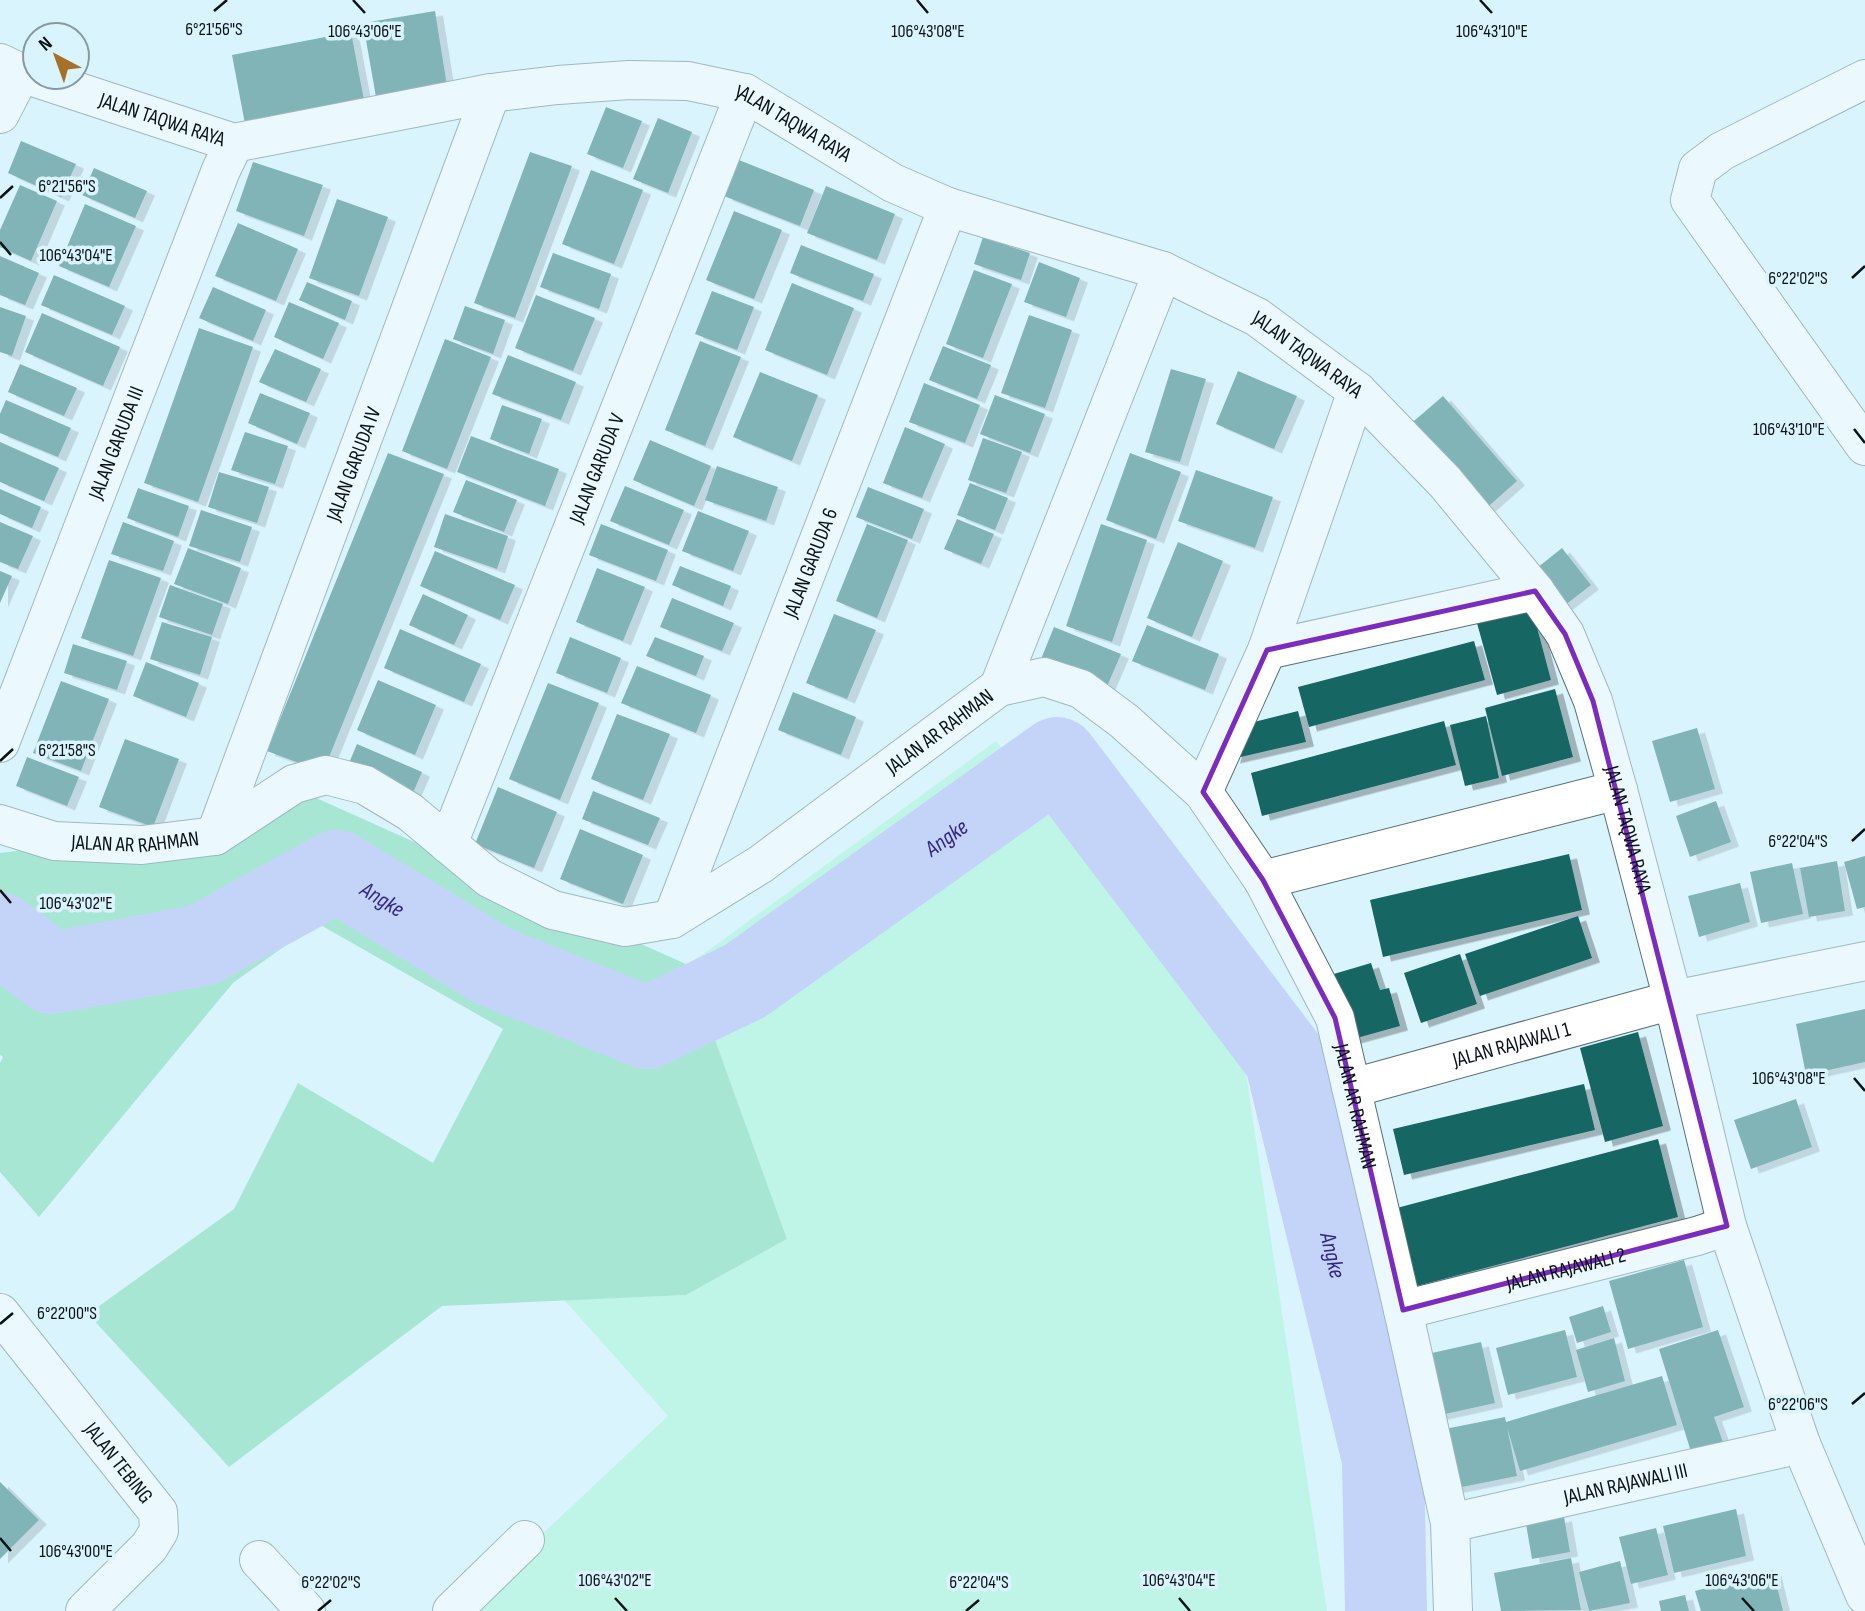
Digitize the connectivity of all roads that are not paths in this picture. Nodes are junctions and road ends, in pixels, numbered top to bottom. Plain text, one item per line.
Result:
1 (10, 68) edge
2 (1865, 79) edge
3 (491, 93) junction
4 (745, 93) junction
5 (0, 114) edge
6 (234, 143) junction
7 (948, 207) junction
8 (1163, 271) junction
9 (1357, 391) junction
10 (1865, 446) edge
11 (1535, 591) junction
12 (1267, 650) junction
13 (999, 687) junction
14 (0, 743) edge
15 (1618, 790) junction
16 (1203, 792) junction
17 (0, 824) edge
18 (215, 836) junction
19 (448, 844) junction
20 (1263, 880) junction
21 (672, 919) junction
22 (1865, 961) edge
23 (1672, 1000) junction
24 (1351, 1087) junction
25 (1727, 1226) junction
26 (1404, 1310) junction
27 (0, 1313) edge
28 (1801, 1444) junction
29 (1450, 1523) junction
30 (525, 1540) dead end
31 (259, 1560) dead end
32 (1865, 1595) edge
33 (85, 1611) edge
34 (306, 1611) edge
35 (452, 1611) edge
36 (1452, 1611) edge

1 - 5 street
1 - 6 street, JALAN TAQWA RAYA
2 - 10 street
3 - 4 street, JALAN TAQWA RAYA
3 - 6 street, JALAN TAQWA RAYA
3 - 18 street, JALAN GARUDA IV
4 - 7 street, JALAN TAQWA RAYA
4 - 19 street, JALAN GARUDA V
6 - 14 street, JALAN GARUDA III
7 - 8 street, JALAN TAQWA RAYA
7 - 21 street, JALAN GARUDA 6
8 - 9 street, JALAN TAQWA RAYA
8 - 13 street
9 - 11 street, JALAN TAQWA RAYA
9 - 12 street
11 - 12 street
11 - 15 street, JALAN TAQWA RAYA
12 - 16 street
13 - 16 street, JALAN AR RAHMAN
13 - 21 street, JALAN AR RAHMAN
15 - 20 street
15 - 23 street, JALAN TAQWA RAYA
16 - 20 street, JALAN AR RAHMAN
17 - 18 street, JALAN AR RAHMAN
18 - 19 street, JALAN AR RAHMAN
19 - 21 street, JALAN AR RAHMAN
20 - 24 street, JALAN AR RAHMAN
22 - 23 street, JALAN RAJAWALI 1
23 - 24 street, JALAN RAJAWALI 1
23 - 25 street, JALAN TAQWA RAYA
24 - 26 street, JALAN AR RAHMAN
25 - 26 street, JALAN RAJAWALI 2
25 - 28 street, JALAN TAQWA RAYA
26 - 29 street, JALAN AR RAHMAN
27 - 33 street, JALAN TEBING
28 - 29 street, JALAN RAJAWALI III
28 - 32 street, JALAN TAQWA RAYA
29 - 36 street, JALAN AR RAHMAN
30 - 35 street
31 - 34 street

